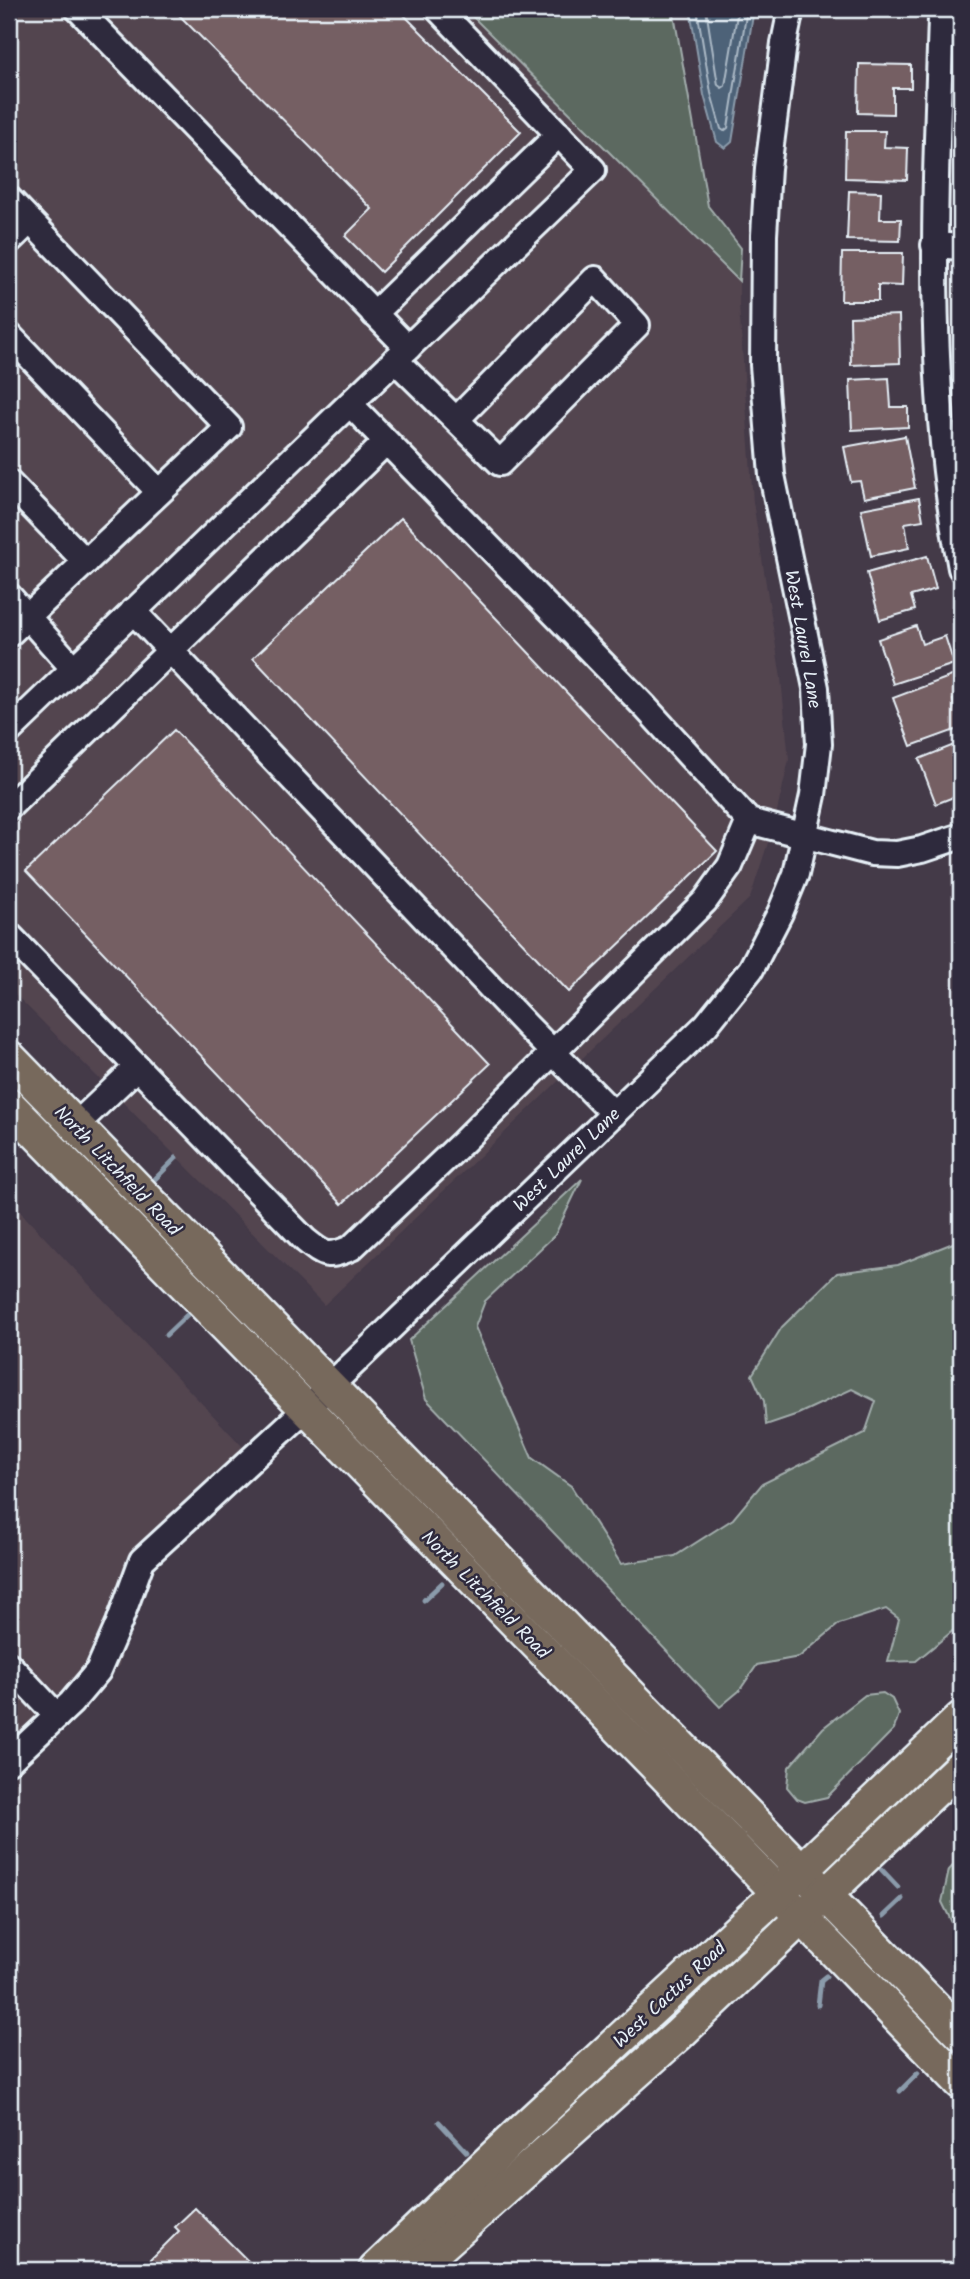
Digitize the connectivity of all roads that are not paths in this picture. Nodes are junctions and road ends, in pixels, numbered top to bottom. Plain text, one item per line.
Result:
1 (78, 9) edge
2 (438, 9) edge
3 (791, 9) edge
4 (943, 9) edge
5 (559, 134) junction
6 (9, 199) edge
7 (30, 221) junction
8 (9, 241) edge
9 (934, 245) junction
10 (961, 247) edge
11 (374, 314) junction
12 (9, 335) edge
13 (401, 354) junction
14 (349, 404) junction
15 (457, 419) junction
16 (386, 442) junction
17 (9, 483) edge
18 (159, 492) junction
19 (957, 522) edge
20 (86, 562) junction
21 (961, 568) edge
22 (9, 596) edge
23 (134, 611) junction
24 (28, 616) junction
25 (9, 634) edge
26 (170, 651) junction
27 (74, 669) junction
28 (9, 731) edge
29 (9, 807) edge
30 (749, 821) junction
31 (805, 835) junction
32 (961, 836) edge
33 (9, 935) edge
34 (554, 1052) junction
35 (9, 1057) edge
36 (137, 1067) junction
37 (9, 1105) edge
38 (614, 1114) junction
39 (75, 1126) junction
40 (329, 1387) junction
41 (305, 1410) junction
42 (9, 1665) edge
43 (57, 1716) junction
44 (961, 1718) edge
45 (9, 1761) edge
46 (961, 1766) edge
47 (802, 1870) junction
48 (778, 1893) junction
49 (826, 1894) junction
50 (803, 1918) junction
51 (961, 2034) edge
52 (961, 2083) edge
53 (375, 2270) edge
54 (414, 2270) edge

1 - 11 street
2 - 5 street
3 - 31 street, West Laurel Lane
4 - 9 street
5 - 11 street
5 - 13 street
6 - 7 street
7 - 8 street
7 - 18 street
9 - 10 street
9 - 19 street
11 - 13 street
12 - 18 street
13 - 14 street
13 - 15 street
14 - 16 street
14 - 23 street
15 - 15 street
16 - 26 street
16 - 30 street
17 - 20 street
18 - 20 street
19 - 21 street
20 - 24 street
22 - 24 street
23 - 26 street
23 - 27 street
24 - 25 street
24 - 27 street
26 - 29 street
26 - 34 street
27 - 28 street
30 - 31 street
30 - 34 street
31 - 32 street
31 - 38 street, West Laurel Lane
33 - 36 street
34 - 36 street
34 - 38 street
35 - 39 main road, North Litchfield Road
36 - 39 street
37 - 41 main road, North Litchfield Road
38 - 40 street, West Laurel Lane
39 - 40 main road, North Litchfield Road
40 - 41 street, West Laurel Lane
40 - 47 main road, North Litchfield Road
41 - 43 street, West Laurel Lane
41 - 48 main road, North Litchfield Road
42 - 43 street
43 - 45 street, West Laurel Lane
44 - 47 main road, West Cactus Road
46 - 49 main road, West Cactus Road
47 - 48 main road, West Cactus Road
47 - 49 main road, North Litchfield Road
48 - 50 main road, North Litchfield Road
48 - 53 main road, West Cactus Road
49 - 50 main road, West Cactus Road
49 - 51 main road, North Litchfield Road
50 - 52 main road, North Litchfield Road
50 - 54 main road, West Cactus Road

